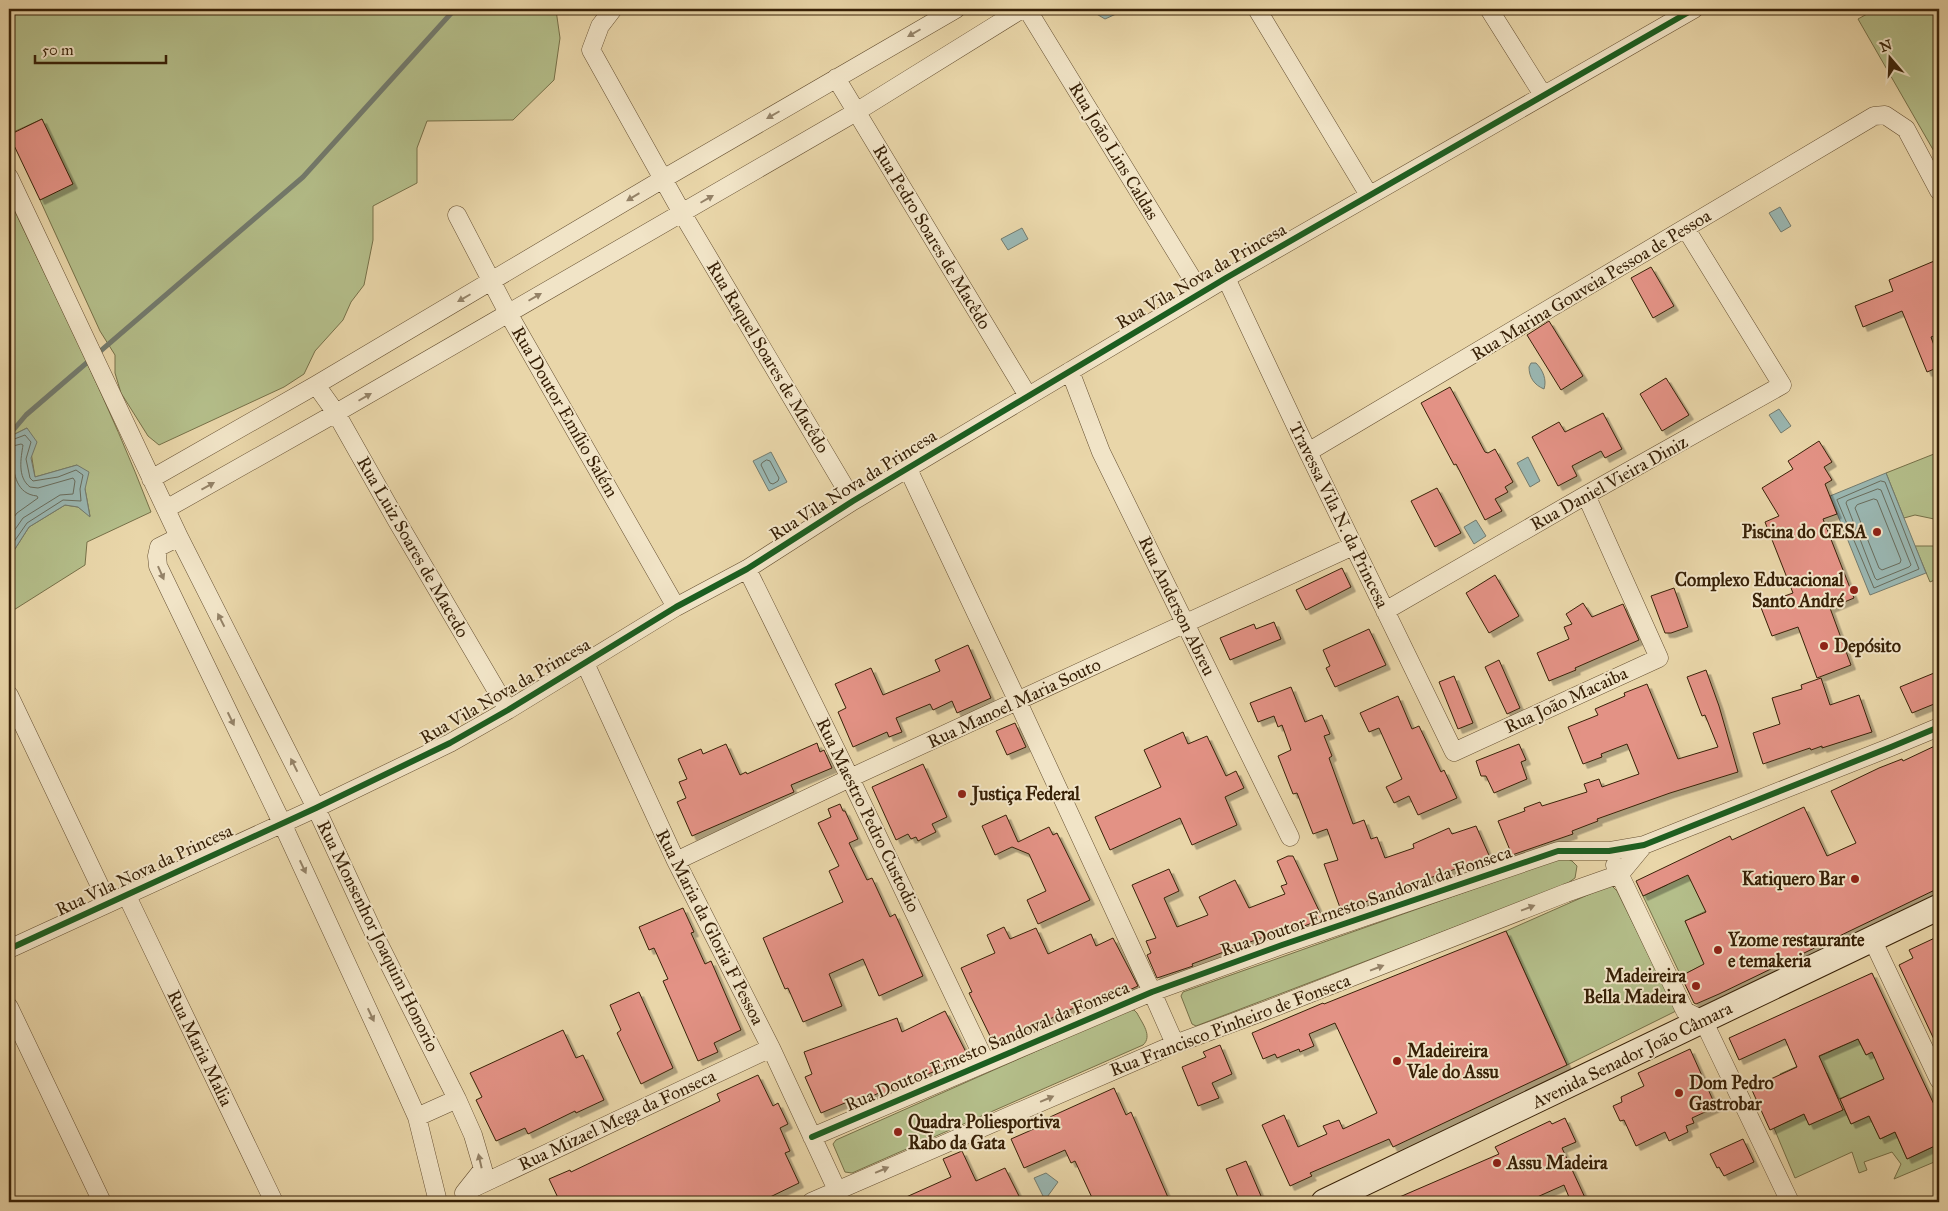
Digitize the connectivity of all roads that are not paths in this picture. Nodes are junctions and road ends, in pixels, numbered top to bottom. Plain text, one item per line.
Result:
1 (613, 9) edge
2 (956, 9) edge
3 (1022, 9) edge
4 (1027, 9) edge
5 (1257, 9) edge
6 (1490, 9) edge
7 (1694, 9) edge
8 (836, 78) junction
9 (1543, 95) junction
10 (856, 112) junction
11 (9, 177) edge
12 (663, 179) junction
13 (1939, 191) edge
14 (1370, 195) junction
15 (682, 213) junction
16 (456, 215) dead end
17 (1686, 228) junction
18 (1226, 278) junction
19 (492, 282) junction
20 (1200, 293) junction
21 (508, 313) junction
22 (1070, 371) junction
23 (316, 385) junction
24 (1028, 396) junction
25 (336, 413) junction
26 (1308, 452) junction
27 (908, 468) junction
28 (151, 479) junction
29 (1586, 495) junction
30 (853, 501) junction
31 (166, 510) junction
32 (179, 537) junction
33 (1353, 546) junction
34 (747, 569) junction
35 (676, 607) junction
36 (1385, 612) junction
37 (1186, 623) junction
38 (585, 664) junction
39 (9, 695) edge
40 (1018, 702) junction
41 (508, 710) junction
42 (1939, 727) edge
43 (1454, 752) joint
44 (850, 778) junction
45 (316, 808) junction
46 (282, 823) junction
47 (1290, 837) dead end
48 (1644, 845) junction
49 (1609, 850) junction
50 (676, 861) junction
51 (1620, 874) junction
52 (126, 894) junction
53 (108, 903) junction
54 (1939, 907) edge
55 (1872, 939) junction
56 (9, 949) edge
57 (1152, 992) junction
58 (9, 1007) edge
59 (1703, 1020) junction
60 (1175, 1044) junction
61 (771, 1048) junction
62 (986, 1063) junction
63 (1939, 1080) edge
64 (458, 1099) junction
65 (417, 1117) junction
66 (812, 1137) junction
67 (837, 1190) junction
68 (466, 1197) edge
69 (102, 1202) edge
70 (274, 1202) edge
71 (438, 1202) edge
72 (811, 1202) edge
73 (1324, 1202) edge
74 (1790, 1202) edge

1 - 12 street, Rua Raquel Soares de Macêdo
2 -> 8 street
3 - 10 street
4 - 20 street, Rua João Lins Caldas
5 - 14 street
6 - 9 street
7 - 9 street, Rua Vila Nova da Princesa
8 - 10 street, Rua Pedro Soares de Macêdo
8 -> 12 street
9 - 14 street, Rua Vila Nova da Princesa
15 -> 10 street
10 - 24 street, Rua Pedro Soares de Macêdo
11 - 28 street, Rua Monsenhor Joaquim Honorio
12 - 15 street, Rua Raquel Soares de Macêdo
12 -> 19 street
13 - 17 street, Rua Marina Gouveia Pessoa de Pessoa
14 - 18 street, Rua Vila Nova da Princesa
21 -> 15 street
15 - 30 street, Rua Raquel Soares de Macêdo
16 - 19 street, Rua Doutor Emílio Salém
17 - 26 street, Rua Marina Gouveia Pessoa de Pessoa
17 - 29 street, Rua Daniel Vieira Diniz
18 - 20 street, Rua Vila Nova da Princesa
18 - 26 street, Travessa Vila N. da Princesa
19 - 21 street, Rua Doutor Emílio Salém
19 -> 23 street
20 - 22 street, Rua Vila Nova da Princesa
25 -> 21 street
21 - 35 street, Rua Doutor Emílio Salém
22 - 24 street, Rua Vila Nova da Princesa
22 - 37 street, Rua Anderson Abreu
23 - 25 street, Rua Luiz Soares de Macedo
23 - 28 street
24 - 27 street, Rua Vila Nova da Princesa
31 -> 25 street
25 - 41 street, Rua Luiz Soares de Macedo
26 - 33 street, Travessa Vila N. da Princesa
27 - 30 street, Rua Vila Nova da Princesa
27 - 40 street
28 - 31 street, Rua Monsenhor Joaquim Honorio
29 - 36 street, Rua Daniel Vieira Diniz
29 - 43 street, Rua João Macaiba
30 - 34 street, Rua Vila Nova da Princesa
31 - 32 street, Rua Monsenhor Joaquim Honorio
45 -> 32 street, Rua Monsenhor Joaquim Honorio
32 -> 46 street
33 - 36 street, Travessa Vila N. da Princesa
33 - 37 street, Rua Manoel Maria Souto
34 - 35 street, Rua Vila Nova da Princesa
34 - 44 street, Rua Maestro Pedro Custodio
35 - 38 street, Rua Vila Nova da Princesa
36 - 43 street, Travessa Vila N. da Princesa
37 - 40 street, Rua Manoel Maria Souto
37 - 47 street, Rua Anderson Abreu
38 - 41 street, Rua Vila Nova da Princesa
38 - 50 street, Rua Maria da Gloria F Pessoa
39 - 53 street
40 - 44 street, Rua Manoel Maria Souto
40 - 57 street
41 - 45 street, Rua Vila Nova da Princesa
42 - 48 street, Rua Doutor Ernesto Sandoval da Fonseca
44 - 50 street, Rua Manoel Maria Souto
44 - 62 street, Rua Maestro Pedro Custodio
45 - 46 street, Rua Vila Nova da Princesa
45 - 64 street, Rua Monsenhor Joaquim Honorio
46 - 52 street, Rua Vila Nova da Princesa
46 -> 65 street
48 - 49 street, Rua Doutor Ernesto Sandoval da Fonseca
48 - 51 street
49 - 51 street
49 - 57 street, Rua Doutor Ernesto Sandoval da Fonseca
50 - 61 street, Rua Maria da Gloria F Pessoa
51 - 59 street
60 -> 51 street, Rua Francisco Pinheiro de Fonseca
52 - 53 street, Rua Vila Nova da Princesa
52 - 70 street, Rua Maria Malia
53 - 56 street, Rua Vila Nova da Princesa
54 - 55 main road, Avenida Senador João Câmara
55 - 59 main road, Avenida Senador João Câmara
55 - 63 street
57 - 60 street
57 - 62 street, Rua Doutor Ernesto Sandoval da Fonseca
58 - 69 street
59 - 73 main road, Avenida Senador João Câmara
59 - 74 street
67 -> 60 street, Rua Francisco Pinheiro de Fonseca
61 - 66 street, Rua Maria da Gloria F Pessoa
61 - 68 street, Rua Mizael Mega da Fonseca
62 - 66 street, Rua Doutor Ernesto Sandoval da Fonseca
64 - 65 street
68 -> 64 street, Rua Monsenhor Joaquim Honorio
65 - 71 street
66 - 67 street, Rua Maria da Gloria F Pessoa
67 - 72 street, Rua Francisco Pinheiro de Fonseca

